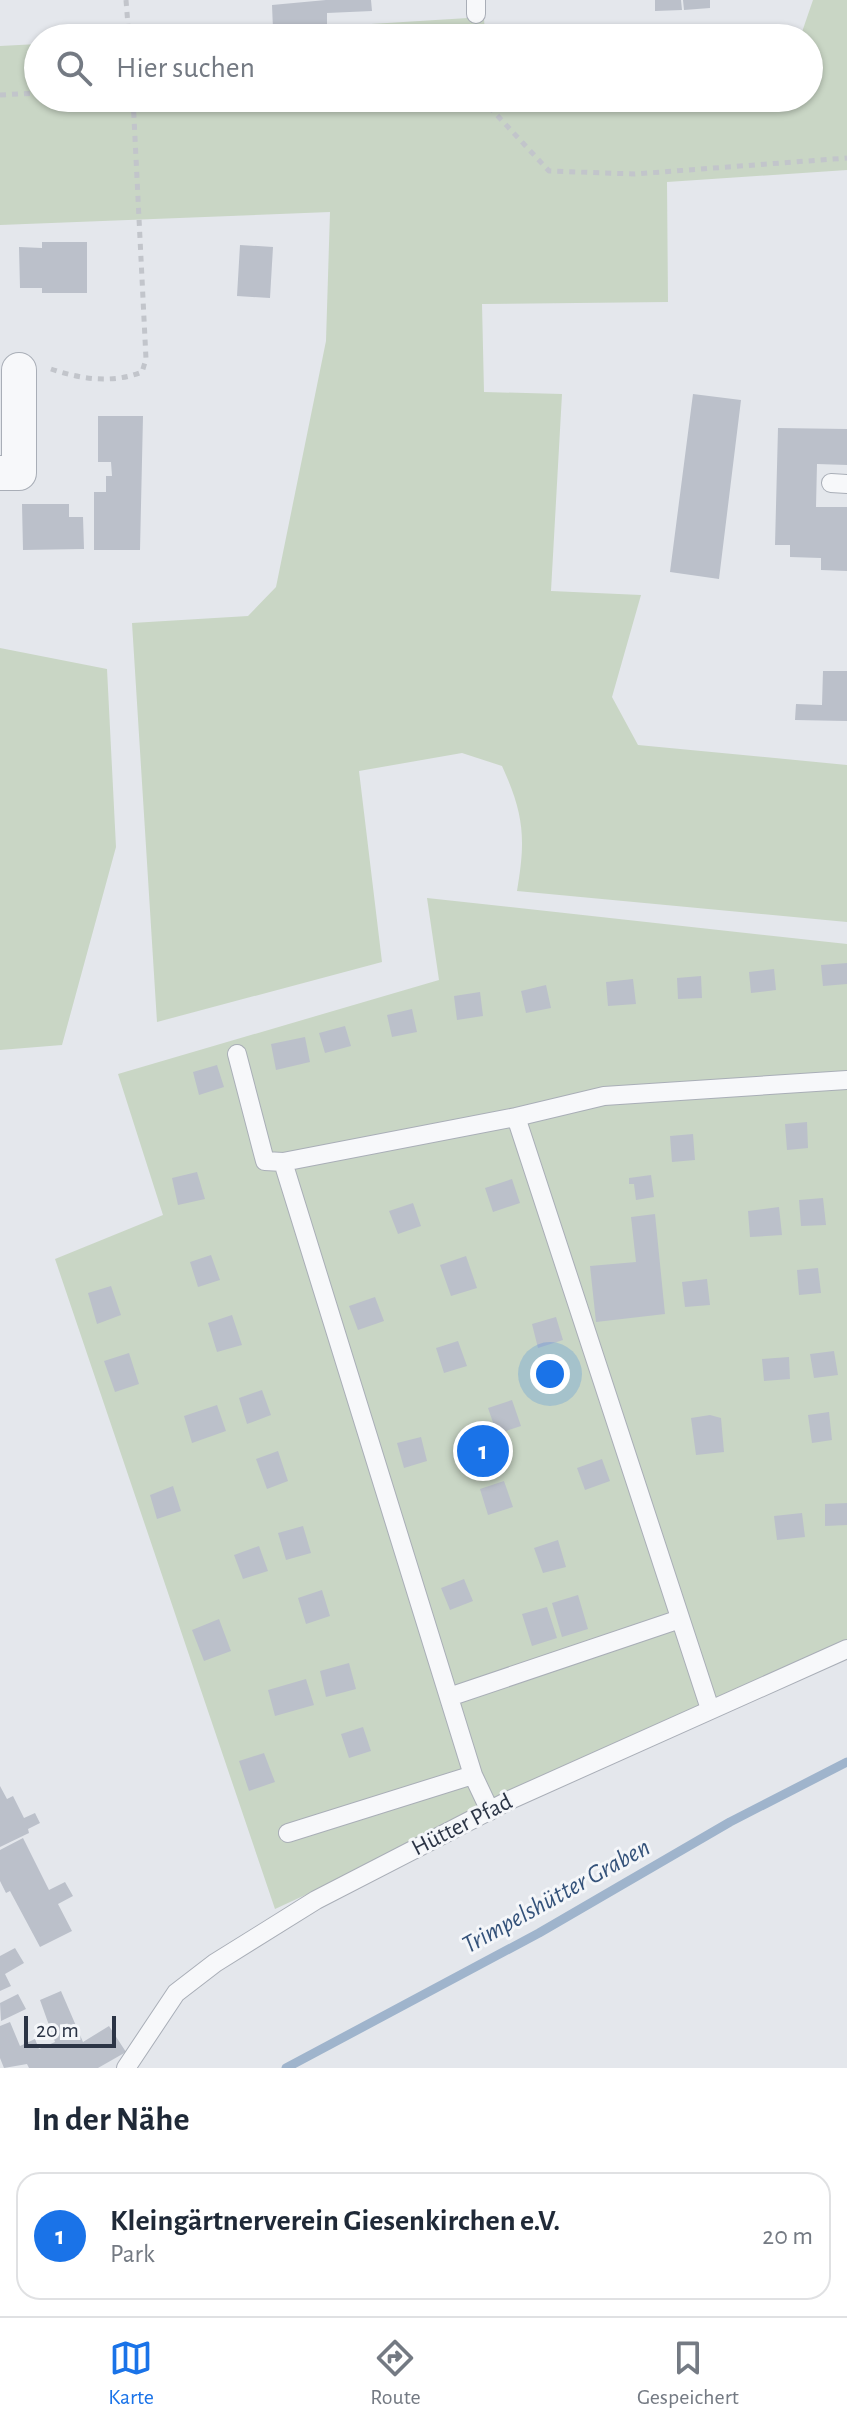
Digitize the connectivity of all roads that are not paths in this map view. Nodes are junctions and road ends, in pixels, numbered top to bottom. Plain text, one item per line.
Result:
1 (19, 370) road end
2 (0, 473) edge
3 (237, 1054) dead end
4 (847, 1080) edge
5 (516, 1117) junction
6 (283, 1162) junction
7 (680, 1619) junction
8 (847, 1649) edge
9 (449, 1697) junction
10 (710, 1709) junction
11 (473, 1775) junction
12 (490, 1811) junction
13 (288, 1833) dead end
14 (126, 2068) edge

1 - 2 street
3 - 6 lane
4 - 5 lane
5 - 6 lane
5 - 7 lane
6 - 9 lane
7 - 9 lane
7 - 10 lane
8 - 10 lane, Hütter Pfad
9 - 11 lane
10 - 12 lane, Hütter Pfad
11 - 12 lane
11 - 13 lane
12 - 14 lane, Hütter Pfad

